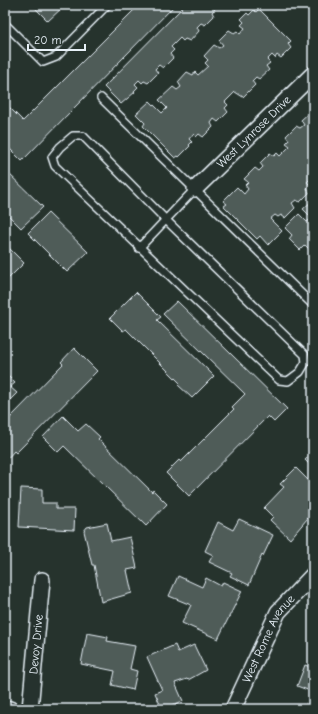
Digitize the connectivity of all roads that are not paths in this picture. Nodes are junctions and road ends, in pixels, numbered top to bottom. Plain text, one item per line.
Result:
1 (107, 5) edge
2 (5, 24) edge
3 (313, 74) edge
4 (101, 98) dead end
5 (195, 190) junction
6 (166, 220) junction
7 (139, 248) junction
8 (313, 305) edge
9 (313, 575) edge
10 (42, 580) dead end
11 (5, 708) edge
12 (10, 709) edge
13 (30, 709) edge
14 (233, 709) edge

1 - 2 lane
3 - 5 street, West Lynrose Drive
4 - 5 lane
5 - 6 lane
5 - 8 lane
6 - 7 lane
6 - 7 lane
6 - 7 lane
9 - 14 street, West Rome Avenue
10 - 13 street, Devoy Drive
11 - 12 street

